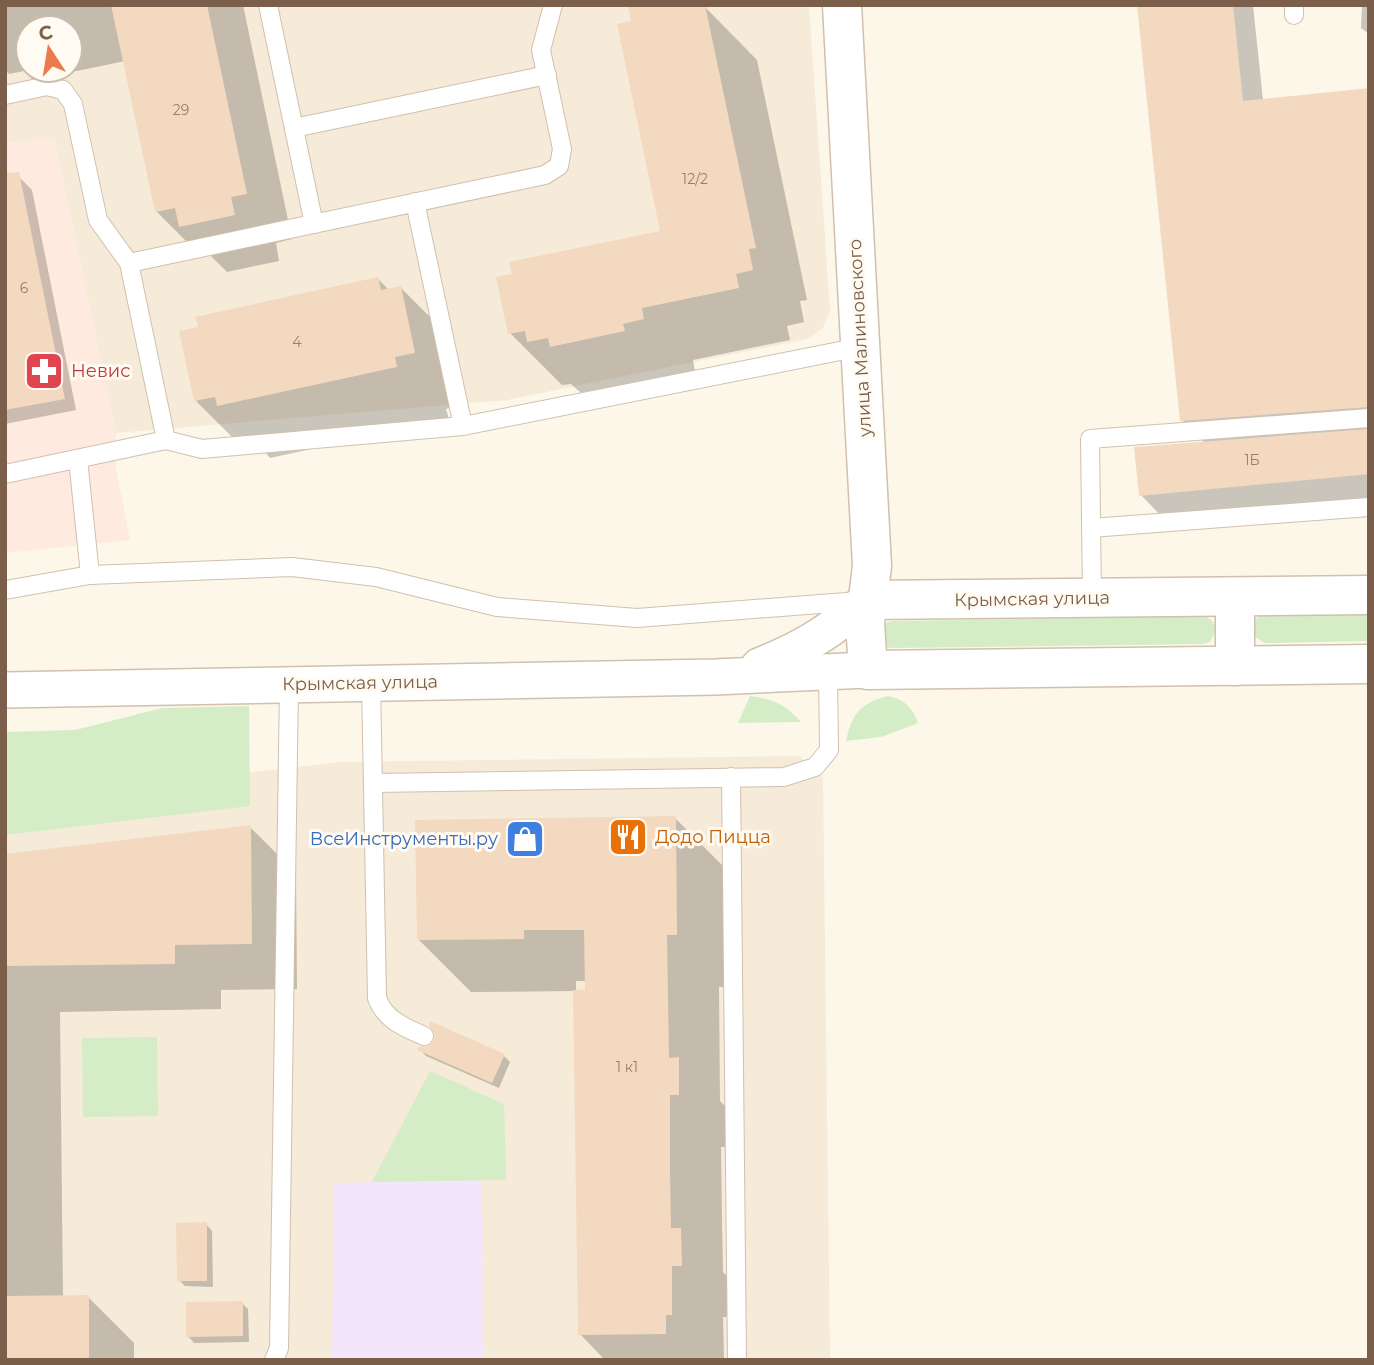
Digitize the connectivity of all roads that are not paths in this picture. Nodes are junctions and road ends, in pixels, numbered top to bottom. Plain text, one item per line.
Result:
1 (268, 5) edge
2 (553, 5) edge
3 (842, 5) edge
4 (547, 75) junction
5 (5, 95) edge
6 (294, 128) junction
7 (415, 202) junction
8 (314, 224) junction
9 (129, 262) junction
10 (860, 347) junction
11 (1369, 418) edge
12 (463, 426) junction
13 (166, 440) junction
14 (78, 459) junction
15 (5, 474) edge
16 (1369, 507) edge
17 (1091, 528) junction
18 (90, 575) junction
19 (5, 590) edge
20 (1369, 595) edge
21 (1235, 597) junction
22 (1092, 598) junction
23 (867, 600) junction
24 (1369, 664) edge
25 (1235, 666) junction
26 (868, 670) junction
27 (828, 671) junction
28 (715, 677) junction
29 (372, 683) junction
30 (289, 685) junction
31 (5, 690) edge
32 (731, 777) junction
33 (373, 783) junction
34 (424, 1036) dead end
35 (274, 1360) edge
36 (737, 1360) edge

1 - 6 lane
2 - 4 lane
3 - 10 street, улица Малиновского
4 - 6 lane
4 - 7 lane
5 - 9 lane
6 - 8 lane
7 - 8 lane
7 - 12 lane
8 - 9 lane
9 - 13 lane
10 - 12 lane
10 - 23 street, улица Малиновского
11 - 17 lane
12 - 13 lane
13 - 14 lane
14 - 15 lane
14 - 18 lane
16 - 17 lane
17 - 22 lane
18 - 19 lane
18 - 23 lane
20 - 21 street, Крымская улица
21 - 22 street, Крымская улица
21 - 25 street
22 - 23 street, Крымская улица
23 - 26 street, улица Малиновского
23 - 28 street, Крымская улица
24 - 25 street, Крымская улица
25 - 26 street, Крымская улица
26 - 27 street, Крымская улица
27 - 28 street, Крымская улица
27 - 32 lane
28 - 29 street, Крымская улица
29 - 30 street, Крымская улица
29 - 33 lane
30 - 31 street, Крымская улица
30 - 35 lane
32 - 33 lane
32 - 36 lane
33 - 34 lane

